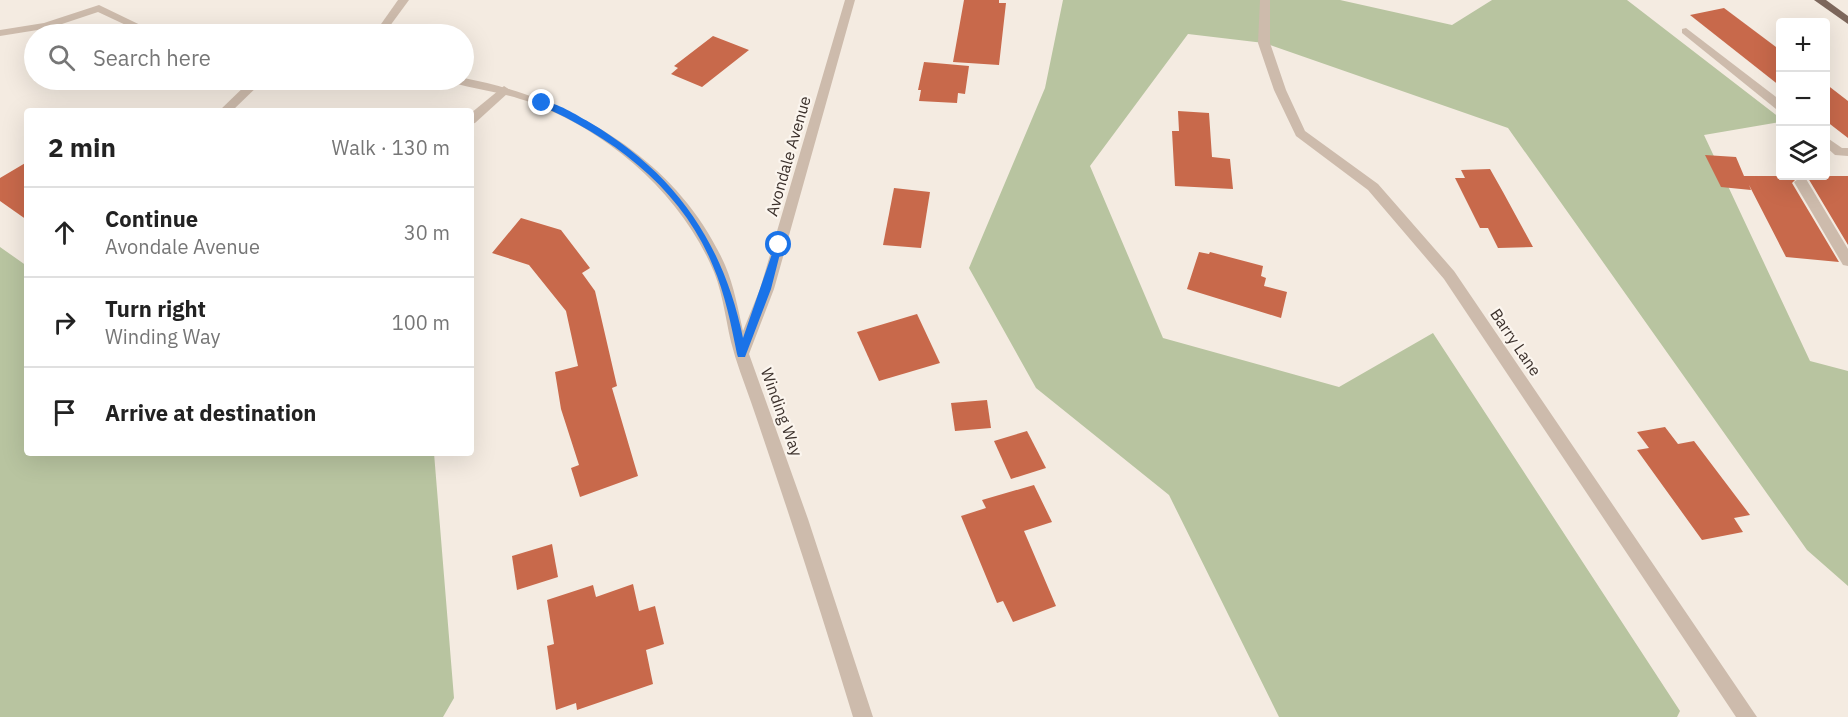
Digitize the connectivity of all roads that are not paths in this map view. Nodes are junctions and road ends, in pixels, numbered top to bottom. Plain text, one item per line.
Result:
1 (404, 0) edge
2 (850, 0) edge
3 (1265, 0) edge
4 (1819, 0) edge
5 (98, 4) edge
6 (1848, 21) edge
7 (51, 24) edge
8 (135, 24) edge
9 (386, 24) edge
10 (24, 29) edge
11 (1686, 31) dead end
12 (0, 33) edge
13 (474, 84) edge
14 (247, 90) edge
15 (504, 90) junction
16 (1776, 102) edge
17 (228, 108) edge
18 (474, 117) edge
19 (1830, 144) edge
20 (1848, 152) edge
21 (1802, 182) dead end
22 (1848, 261) edge
23 (742, 354) junction
24 (863, 717) edge
25 (1747, 717) edge

1 - 9 street
2 - 23 street, Avondale Avenue
3 - 25 street, Barry Lane
4 - 6 main road
5 - 7 street
5 - 8 street
10 - 12 street
11 - 16 street
13 - 15 street, Winding Way
14 - 17 street
15 - 18 street
15 - 23 street, Winding Way
19 - 20 street
21 - 22 street
23 - 24 street, Winding Way

